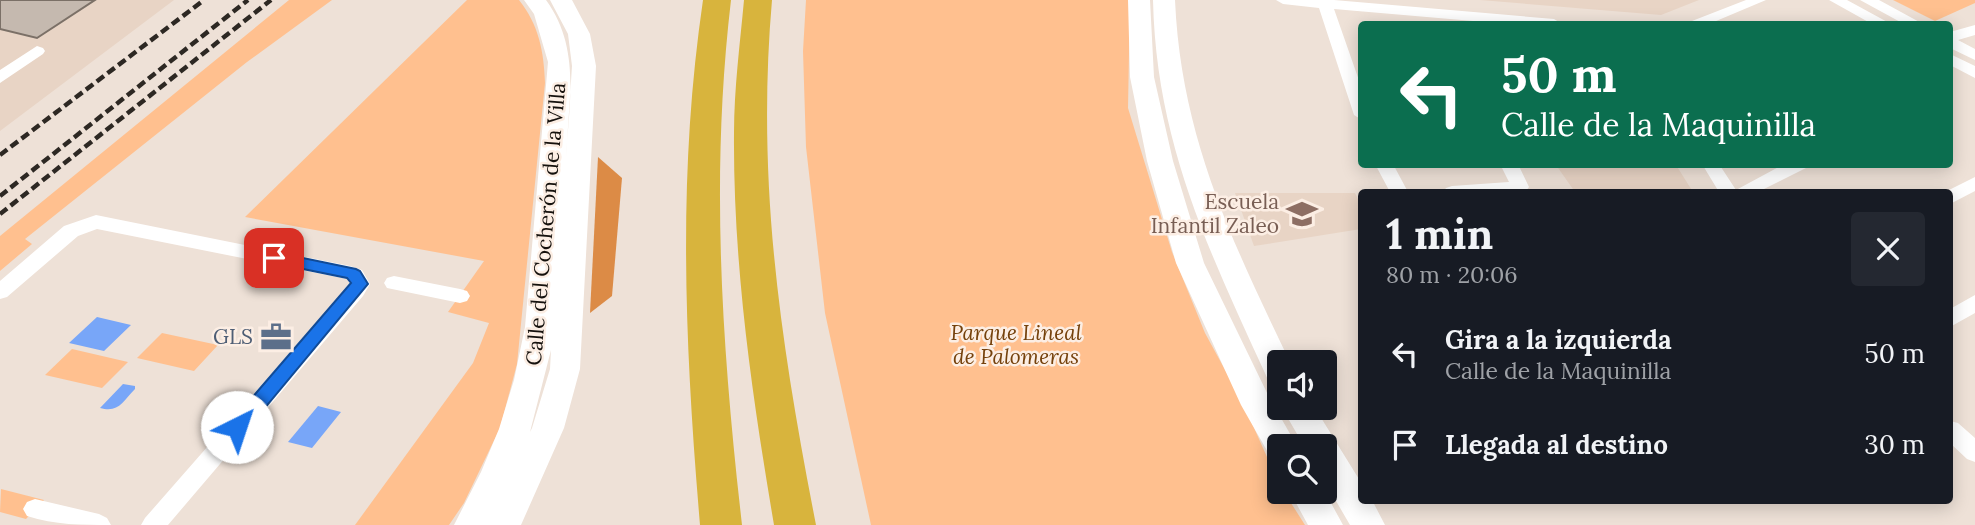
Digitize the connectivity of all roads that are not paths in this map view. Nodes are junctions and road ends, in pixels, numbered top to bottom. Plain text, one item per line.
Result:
1 (535, 0) edge
2 (562, 0) edge
3 (717, 0) edge
4 (758, 0) edge
5 (1139, 0) edge
6 (1164, 0) edge
7 (1283, 0) edge
8 (1759, 0) edge
9 (1836, 0) edge
10 (1867, 0) edge
11 (1325, 4) junction
12 (1436, 19) edge
13 (1483, 21) edge
14 (1706, 21) edge
15 (1877, 21) edge
16 (1909, 21) edge
17 (1975, 30) edge
18 (1953, 39) edge
19 (1953, 42) edge
20 (37, 51) dead end
21 (1975, 55) edge
22 (0, 78) edge
23 (1358, 103) edge
24 (1386, 168) edge
25 (1511, 168) edge
26 (1713, 168) edge
27 (1792, 168) edge
28 (1975, 183) edge
29 (1397, 189) edge
30 (1522, 189) edge
31 (1726, 189) edge
32 (1750, 189) edge
33 (1953, 196) edge
34 (394, 283) dead end
35 (0, 292) edge
36 (460, 296) dead end
37 (1975, 303) edge
38 (1953, 317) edge
39 (1269, 350) edge
40 (1953, 433) edge
41 (1274, 434) edge
42 (1975, 452) edge
43 (1337, 473) edge
44 (1314, 504) edge
45 (35, 509) dead end
46 (99, 525) edge
47 (153, 525) edge
48 (471, 525) edge
49 (504, 525) edge
50 (721, 525) edge
51 (795, 525) edge
52 (1326, 525) edge
53 (1368, 525) edge

1 - 48 street, Calle del Cocherón de la Villa
2 - 49 street, Calle del Cocherón de la Villa
3 - 50 highway
4 - 51 highway
5 - 41 street
6 - 39 street
7 - 11 street
8 - 14 street
9 - 15 street
10 - 16 street
11 - 12 street
11 - 23 street
12 - 13 street
17 - 18 street
19 - 21 street
20 - 22 street
24 - 29 street
25 - 30 street
26 - 31 street
27 - 32 street
28 - 33 street
34 - 36 street
35 - 47 street
37 - 38 street
40 - 42 street
43 - 53 street
44 - 52 street
45 - 46 street

